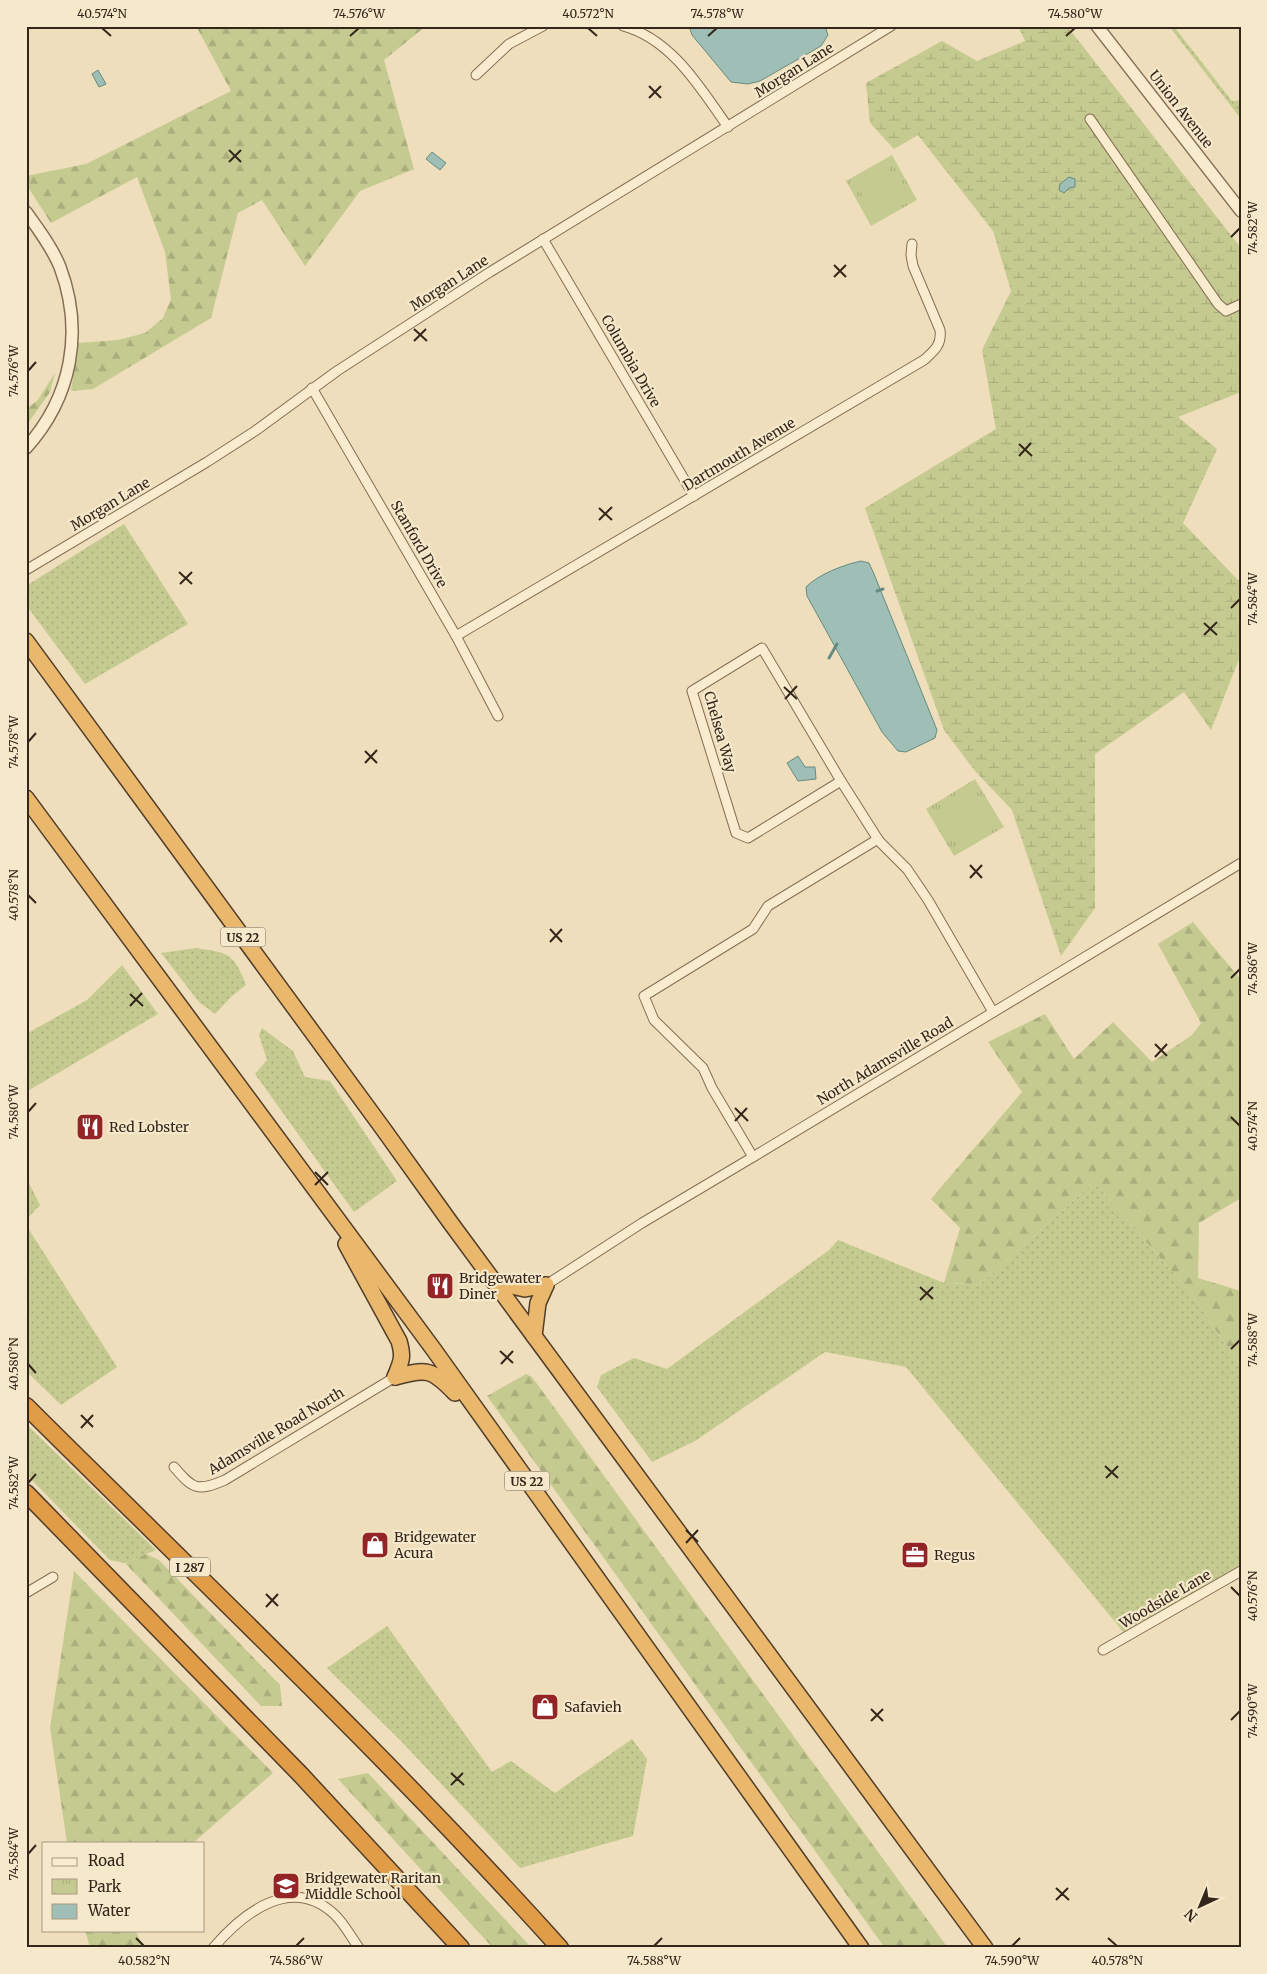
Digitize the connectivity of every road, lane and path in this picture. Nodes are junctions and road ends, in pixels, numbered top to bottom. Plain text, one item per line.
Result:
1 (543, 26) edge
2 (623, 26) edge
3 (891, 26) edge
4 (1097, 26) edge
5 (476, 75) dead end
6 (1090, 119) dead end
7 (728, 127) junction
8 (1241, 211) edge
9 (26, 212) edge
10 (543, 240) junction
11 (912, 244) dead end
12 (1241, 304) edge
13 (312, 388) junction
14 (26, 448) edge
15 (694, 496) junction
16 (26, 570) edge
17 (456, 636) junction
18 (26, 641) edge
19 (498, 716) dead end
20 (841, 781) junction
21 (26, 798) edge
22 (878, 839) junction
23 (1241, 863) edge
24 (993, 1012) junction
25 (753, 1157) junction
26 (328, 1206) junction
27 (494, 1282) junction
28 (546, 1285) junction
29 (534, 1336) junction
30 (395, 1377) junction
31 (26, 1406) edge
32 (492, 1432) junction
33 (174, 1467) dead end
34 (26, 1493) edge
35 (1241, 1571) edge
36 (53, 1577) dead end
37 (26, 1592) edge
38 (1102, 1650) dead end
39 (213, 1948) edge
40 (359, 1948) edge
41 (461, 1948) edge
42 (560, 1948) edge
43 (861, 1948) edge
44 (986, 1948) edge

1 - 5 street
2 - 7 street
3 - 7 street, Morgan Lane
4 - 8 street, Union Avenue
6 - 12 street
7 - 10 street, Morgan Lane
9 - 14 street
10 - 13 street, Morgan Lane
10 - 15 street, Columbia Drive
11 - 15 street, Dartmouth Avenue
13 - 16 street, Morgan Lane
13 - 17 street, Stanford Drive
15 - 17 street, Dartmouth Avenue
17 - 19 street, Stanford Drive
18 - 27 highway, US 22
20 - 20 street, Chelsea Way
20 - 22 street, Chelsea Way
21 - 26 highway, US 22
22 - 24 street, Chelsea Way
22 - 25 street
23 - 24 street, North Adamsville Road
24 - 25 street, North Adamsville Road
25 - 28 street, North Adamsville Road
26 - 30 highway
26 - 32 highway, US 22
27 - 28 highway
27 - 29 highway, US 22
28 - 29 highway
29 - 44 highway, US 22
30 - 32 highway
30 - 33 street, Adamsville Road North
31 - 42 highway, I 287
32 - 43 highway, US 22
34 - 41 highway
35 - 38 street, Woodside Lane
36 - 37 street
39 - 40 street

